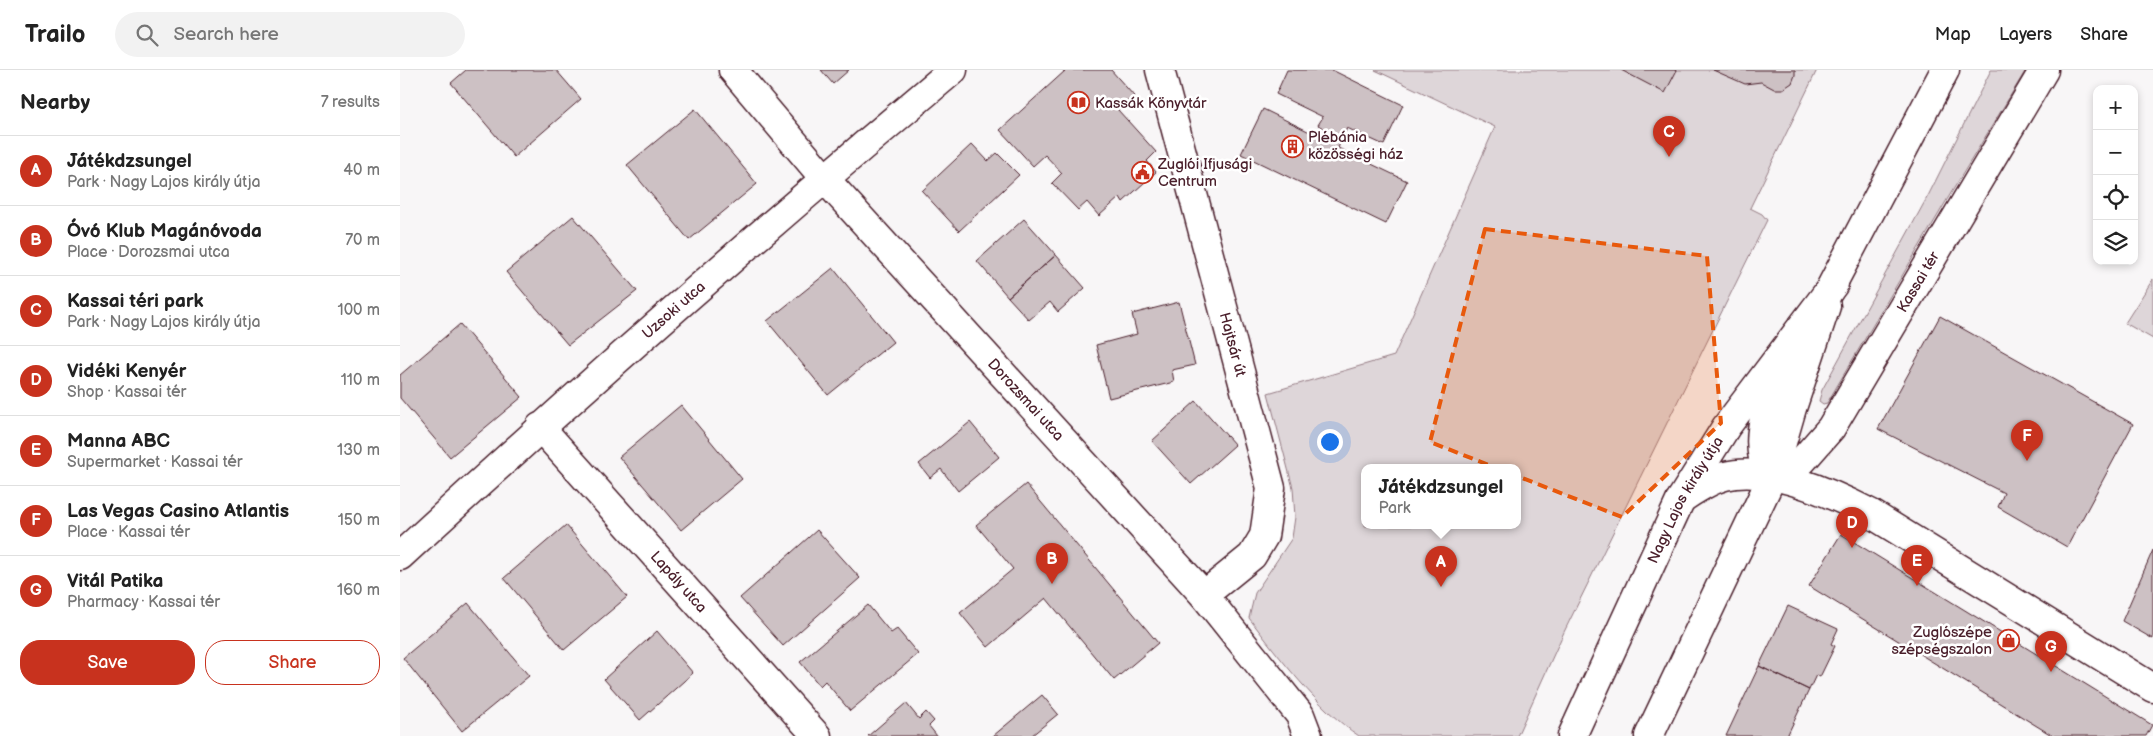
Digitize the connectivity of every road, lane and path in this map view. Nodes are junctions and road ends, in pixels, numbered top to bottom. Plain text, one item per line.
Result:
1 (732, 70) edge
2 (953, 70) edge
3 (1160, 70) edge
4 (1944, 70) edge
5 (2044, 70) edge
6 (824, 178) junction
7 (1834, 284) junction
8 (540, 427) junction
9 (1772, 477) junction
10 (1681, 499) junction
11 (400, 556) edge
12 (1204, 595) junction
13 (2153, 688) edge
14 (817, 736) edge
15 (1308, 736) edge
16 (1572, 736) edge
17 (1649, 736) edge

1 - 6 street, Dorozsmai utca
2 - 6 street, Uzsoki utca
3 - 12 street, Hajtsár út
4 - 7 street, Nagy Lajos király útja
5 - 9 street, Kassai tér
6 - 8 street, Uzsoki utca
6 - 12 street, Dorozsmai utca
7 - 9 street, Nagy Lajos király útja
7 - 10 street, Nagy Lajos király útja
8 - 11 street, Uzsoki utca
8 - 14 street, Lapály utca
9 - 10 street
9 - 13 street
9 - 17 street, Nagy Lajos király útja
10 - 16 street, Nagy Lajos király útja
12 - 15 street, Dorozsmai utca

